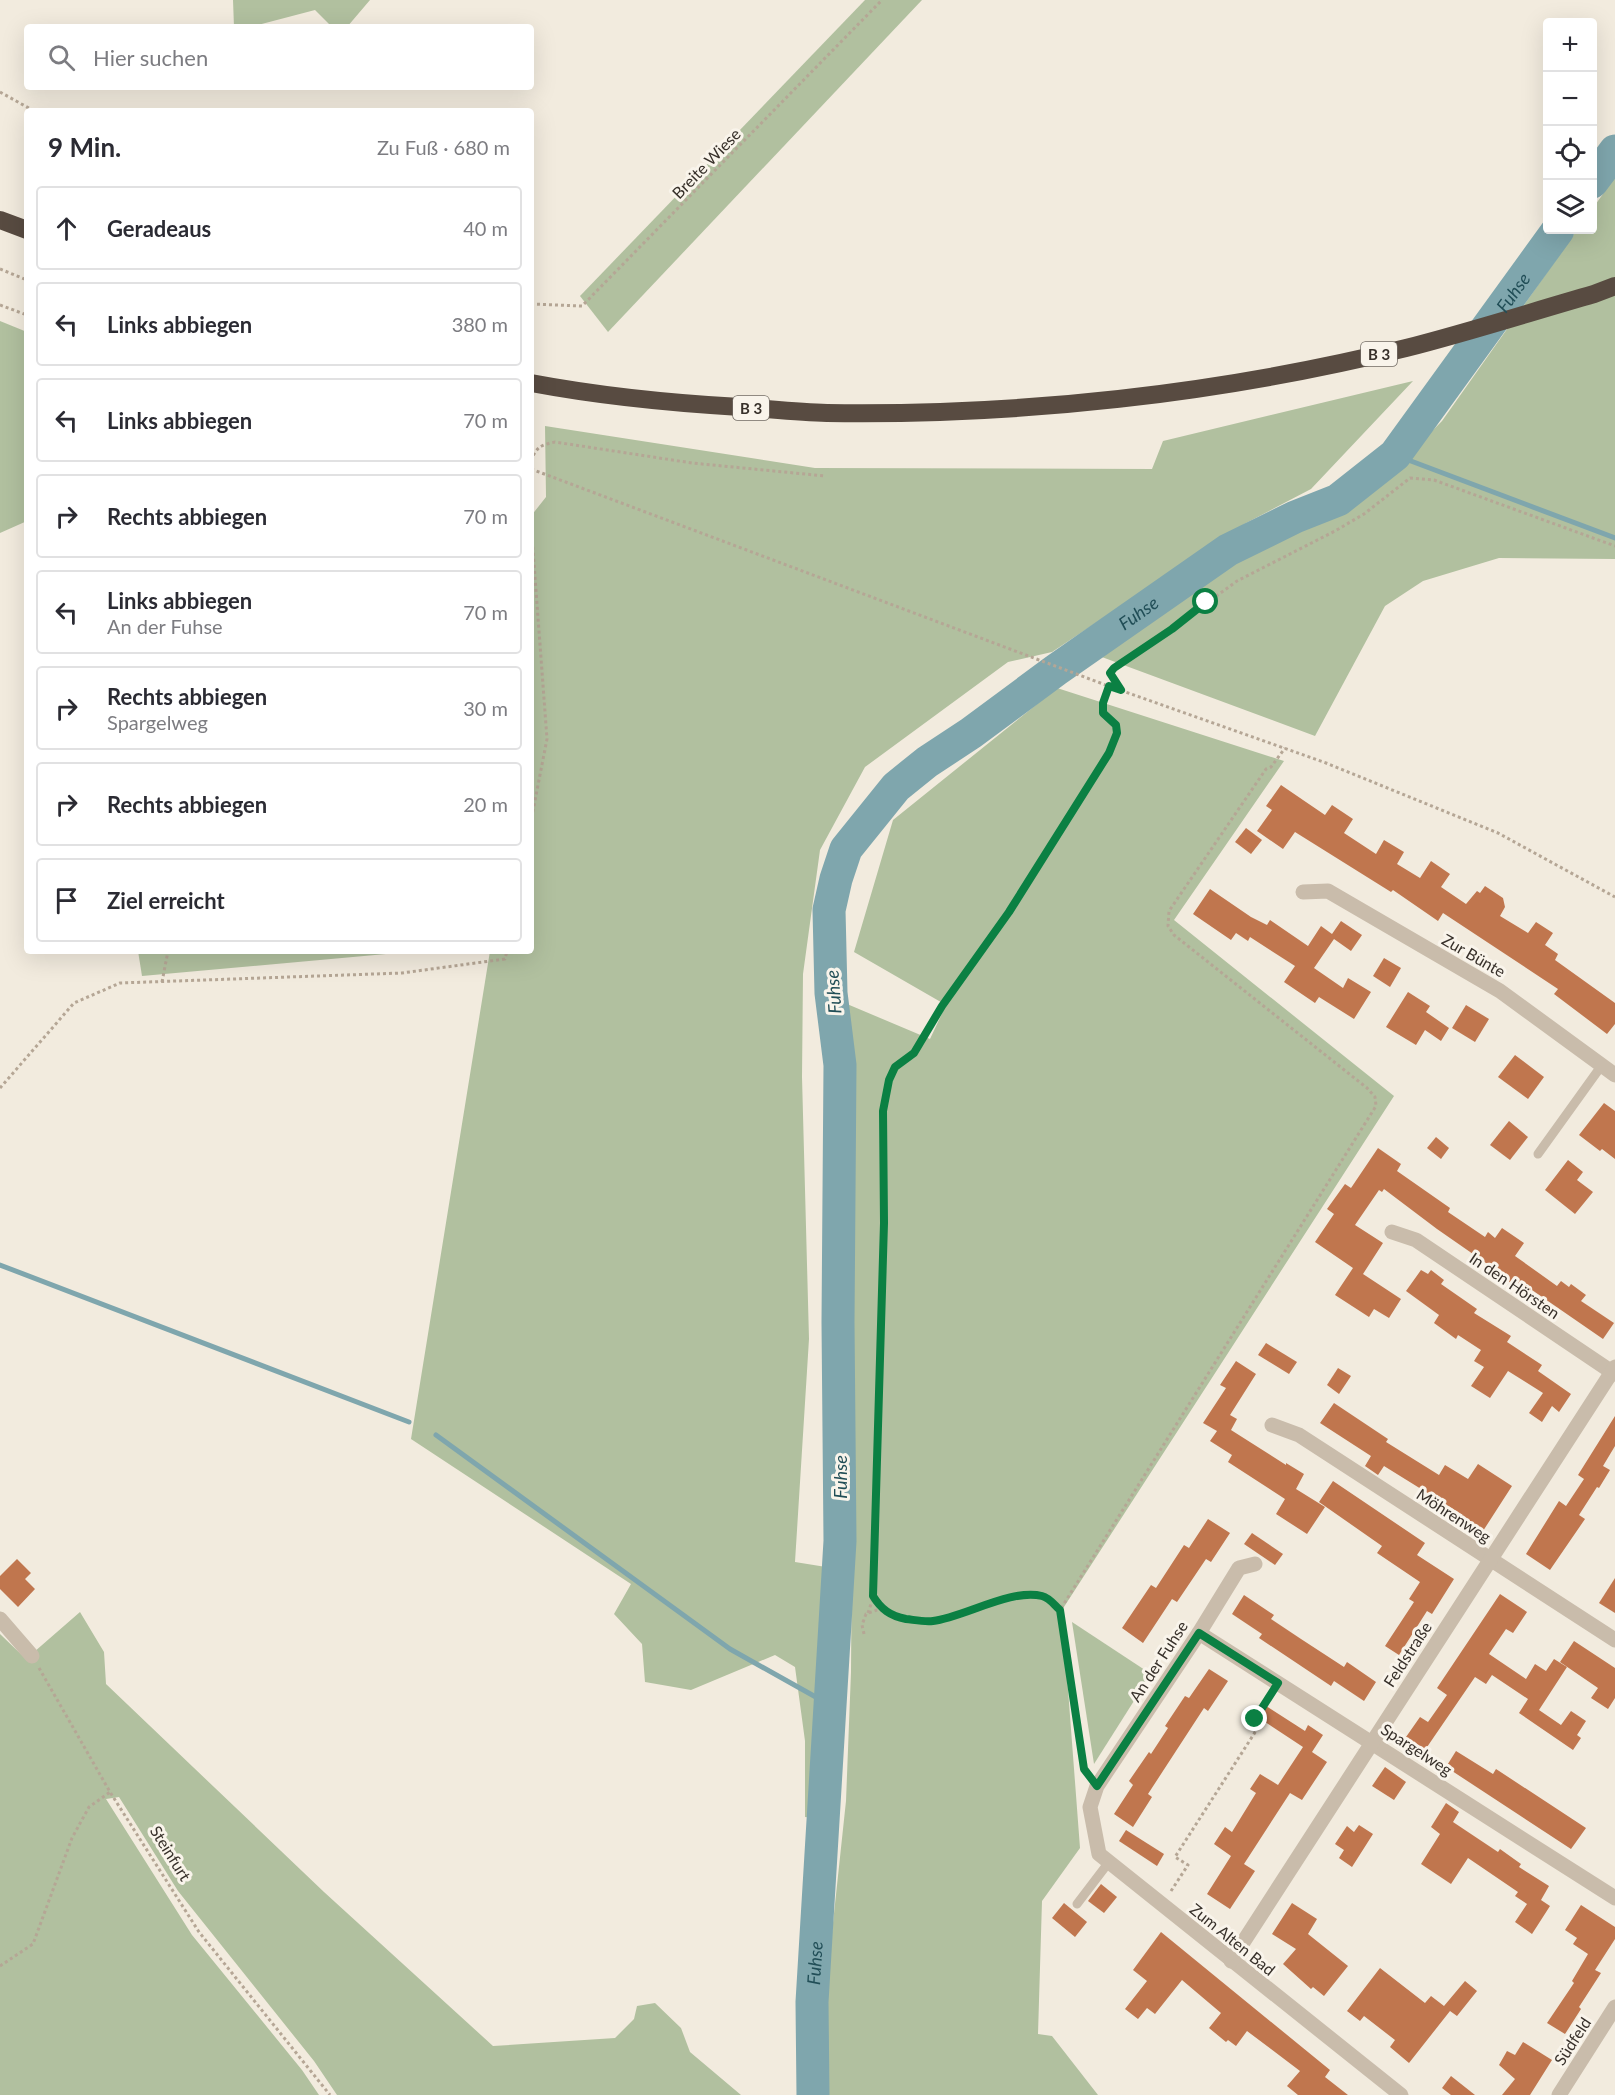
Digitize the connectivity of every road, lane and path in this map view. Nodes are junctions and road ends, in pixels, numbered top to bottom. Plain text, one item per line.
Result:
1 (882, 0) edge
2 (0, 92) edge
3 (29, 108) edge
4 (0, 220) edge
5 (24, 229) edge
6 (0, 269) edge
7 (24, 279) edge
8 (1615, 286) edge
9 (534, 304) edge
10 (0, 305) edge
11 (24, 314) edge
12 (534, 383) edge
13 (534, 452) edge
14 (534, 470) edge
15 (825, 476) dead end
16 (1615, 546) edge
17 (534, 566) edge
18 (1109, 686) junction
19 (1121, 690) junction
20 (1285, 748) junction
21 (534, 805) edge
22 (1303, 892) dead end
23 (1615, 897) edge
24 (167, 954) edge
25 (506, 954) edge
26 (162, 982) junction
27 (1602, 1065) junction
28 (1615, 1075) edge
29 (0, 1088) edge
30 (1538, 1154) dead end
31 (1392, 1232) dead end
32 (1614, 1371) edge
33 (1272, 1425) dead end
34 (1490, 1559) junction
35 (1255, 1564) dead end
36 (873, 1596) junction
37 (1060, 1610) junction
38 (886, 1611) junction
39 (868, 1613) junction
40 (0, 1619) edge
41 (1199, 1633) junction
42 (864, 1634) dead end
43 (1615, 1640) edge
44 (32, 1656) joint
45 (1278, 1683) junction
46 (1372, 1742) junction
47 (1097, 1786) junction
48 (110, 1792) junction
49 (1109, 1862) junction
50 (1615, 1898) edge
51 (1077, 1904) dead end
52 (1162, 1905) junction
53 (1231, 1960) junction
54 (0, 1966) edge
55 (1615, 2007) edge
56 (330, 2095) edge
57 (1401, 2095) edge
58 (1559, 2095) edge

1 - 9 path, Breite Wiese
2 - 3 path
4 - 5 highway
6 - 7 path
8 - 12 highway, B 3
10 - 11 path
13 - 15 path
14 - 18 path
16 - 19 path
17 - 21 path
18 - 19 path
18 - 36 path
19 - 20 path
20 - 23 path
20 - 37 path
22 - 27 street, Zur Bünte
24 - 26 path
25 - 26 path
26 - 29 path
27 - 28 street, Zur Bünte
27 - 30 lane
31 - 32 street, In den Hörsten
32 - 34 street, Feldstraße
33 - 34 street, Möhrenweg
34 - 43 street, Möhrenweg
34 - 46 street, Feldstraße
35 - 41 street, An der Fuhse
36 - 38 path
36 - 39 path
37 - 38 path
37 - 47 path
38 - 39 path
39 - 42 path
40 - 44 street
41 - 45 street, Spargelweg
41 - 47 street, An der Fuhse
44 - 48 path, Steinfurt
45 - 46 street, Spargelweg
45 - 52 path
46 - 50 street, Spargelweg
46 - 53 street, Feldstraße
47 - 49 street, Zum Alten Bad
48 - 54 path
48 - 56 path, Steinfurt
49 - 51 lane
49 - 52 street, Zum Alten Bad
52 - 53 street, Zum Alten Bad
53 - 57 street, Zum Alten Bad
55 - 58 street, Südfeld

